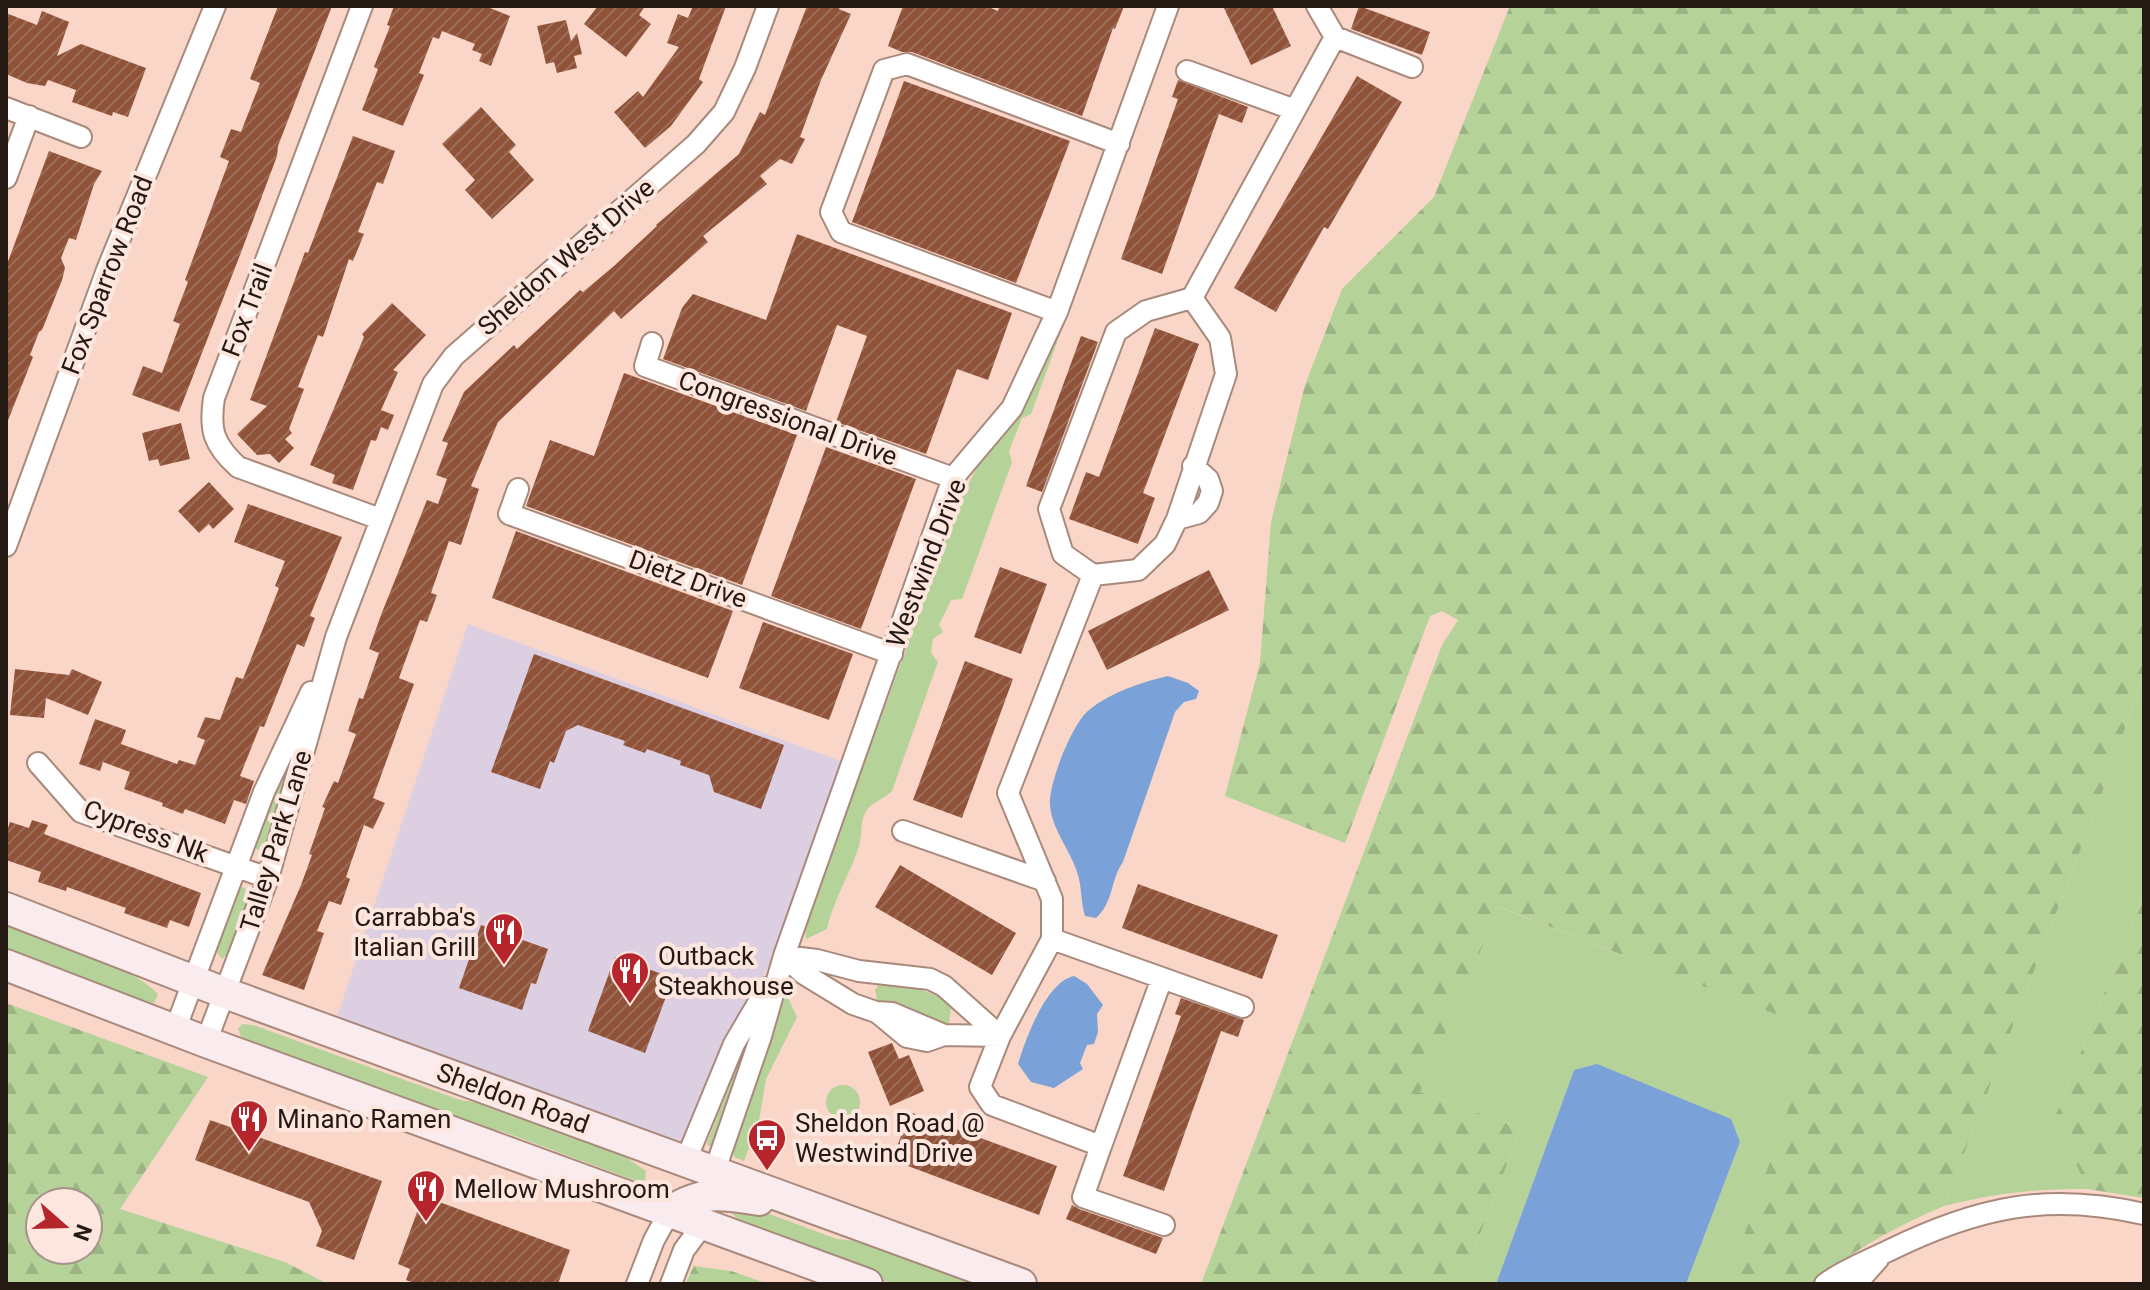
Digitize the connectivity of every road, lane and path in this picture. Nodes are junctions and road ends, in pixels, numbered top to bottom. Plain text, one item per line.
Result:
1 (215, 6) edge
2 (362, 6) edge
3 (768, 6) edge
4 (1168, 6) edge
5 (1317, 6) edge
6 (1335, 37) junction
7 (1412, 67) dead end
8 (1187, 71) dead end
9 (6, 108) edge
10 (1295, 110) junction
11 (29, 116) junction
12 (81, 137) dead end
13 (1119, 144) junction
14 (6, 178) edge
15 (1192, 298) junction
16 (1057, 312) junction
17 (652, 343) dead end
18 (953, 478) junction
19 (518, 489) dead end
20 (380, 519) junction
21 (6, 546) edge
22 (1093, 575) junction
23 (336, 637) junction
24 (892, 654) junction
25 (38, 763) dead end
26 (903, 831) dead end
27 (237, 867) junction
28 (268, 878) junction
29 (1045, 881) junction
30 (6, 908) edge
31 (1052, 939) junction
32 (784, 956) junction
33 (6, 965) edge
34 (1162, 978) junction
35 (194, 981) junction
36 (225, 993) junction
37 (961, 1001) junction
38 (1243, 1007) dead end
39 (175, 1030) junction
40 (948, 1035) junction
41 (1000, 1036) junction
42 (206, 1042) junction
43 (1101, 1146) junction
44 (686, 1160) junction
45 (715, 1170) junction
46 (605, 1187) junction
47 (812, 1208) junction
48 (670, 1211) junction
49 (2144, 1214) edge
50 (704, 1223) junction
51 (1164, 1225) dead end
52 (1885, 1252) junction
53 (637, 1284) edge
54 (671, 1284) edge
55 (867, 1284) edge
56 (1021, 1284) edge
57 (1825, 1284) edge
58 (1856, 1284) edge

1 - 21 street, Fox Sparrow Road
2 - 20 street, Fox Trail
3 - 20 street, Sheldon West Drive
4 - 13 street, Westwind Drive
5 - 6 street
6 - 7 street
6 - 10 street
8 - 10 street
9 - 11 street
10 - 15 street
11 - 12 street
11 - 14 street
13 - 16 street, Westwind Drive
13 - 16 street
15 - 22 street
15 - 22 street
16 - 18 street, Westwind Drive
17 - 18 street, Congressional Drive
18 - 24 street, Westwind Drive
19 - 24 street, Dietz Drive
20 - 23 street, Talley Park Lane
22 - 29 street
23 - 27 street, Talley Park Lane
23 - 28 street, Talley Park Lane
24 - 32 street, Westwind Drive
25 - 27 street, Cypress Nk
26 - 29 street
27 - 28 street, Cypress Nk
27 - 35 street, Talley Park Lane
28 - 36 street, Talley Park Lane
29 - 31 street
30 - 35 main road, Sheldon Road
31 - 34 street
31 - 41 street
32 - 37 street
32 - 40 street
32 - 44 street, Westwind Drive
32 - 45 street, Westwind Drive
33 - 39 main road, Sheldon Road
34 - 38 street
34 - 43 street
35 - 36 main road, Sheldon Road
35 - 39 street, Talley Park Lane
36 - 42 street, Talley Park Lane
36 - 44 main road, Sheldon Road
37 - 40 street
37 - 41 street
39 - 42 main road, Sheldon Road
40 - 41 street
41 - 43 street
42 - 46 main road, Sheldon Road
43 - 51 street
44 - 45 main road, Sheldon Road
45 - 46 main road
45 - 47 main road, Sheldon Road
46 - 48 main road, Sheldon Road
47 - 48 main road
47 - 56 main road, Sheldon Road
48 - 50 main road, Sheldon Road
48 - 53 street
49 - 52 street
50 - 54 street
50 - 55 main road, Sheldon Road
52 - 57 street
52 - 58 street

